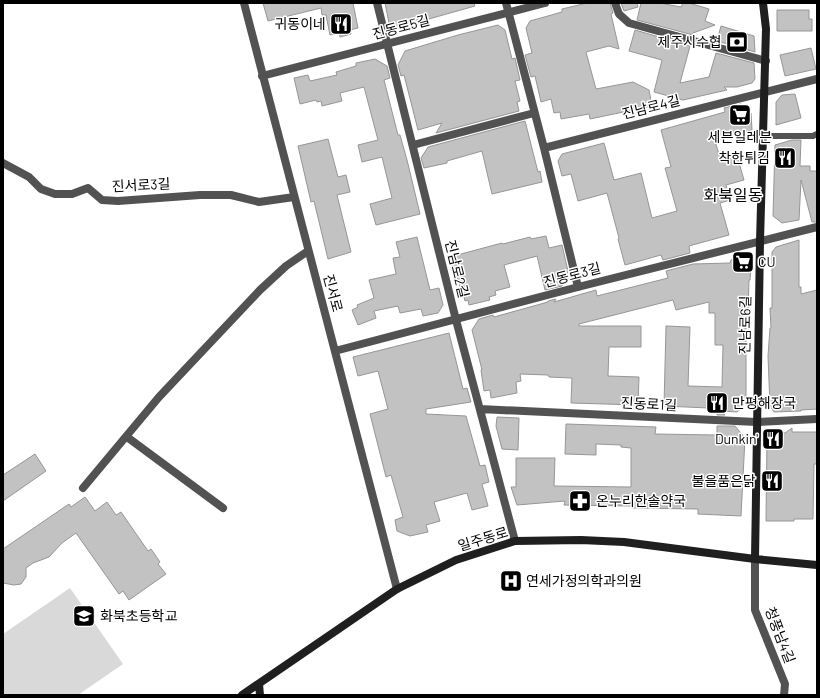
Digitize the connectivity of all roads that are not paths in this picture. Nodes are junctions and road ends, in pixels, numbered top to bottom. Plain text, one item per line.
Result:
1 (244, 3) edge
2 (377, 3) edge
3 (506, 3) edge
4 (545, 3) edge
5 (615, 3) edge
6 (763, 3) edge
7 (508, 13) junction
8 (388, 44) junction
9 (766, 61) junction
10 (262, 76) junction
11 (817, 79) edge
12 (764, 92) junction
13 (534, 113) junction
14 (817, 134) edge
15 (764, 136) junction
16 (413, 145) junction
17 (544, 148) junction
18 (3, 162) edge
19 (294, 197) junction
20 (817, 227) edge
21 (760, 241) junction
22 (308, 252) junction
23 (578, 287) junction
24 (456, 320) junction
25 (335, 351) junction
26 (480, 409) junction
27 (817, 419) edge
28 (757, 422) junction
29 (126, 437) junction
30 (83, 488) dead end
31 (223, 508) dead end
32 (515, 542) junction
33 (755, 559) junction
34 (817, 565) edge
35 (397, 589) junction
36 (259, 684) junction
37 (242, 695) edge
38 (260, 695) edge
39 (784, 695) edge

1 - 10 street, 진서로
2 - 8 street, 진남로2길
3 - 7 street
4 - 7 street, 진동로5길
5 - 9 street
6 - 9 main road, 진남로6길
7 - 8 street, 진동로5길
7 - 13 street
8 - 10 street, 진동로5길
8 - 16 street, 진남로2길
9 - 12 main road, 진남로6길
10 - 19 street, 진서로
11 - 12 street
12 - 15 main road, 진남로6길
12 - 17 street, 진남로4길
13 - 16 street
13 - 17 street
14 - 15 lane
15 - 21 main road, 진남로6길
16 - 24 street, 진남로2길
17 - 23 street
18 - 19 street, 진서로3길
19 - 22 street, 진서로
20 - 21 street, 진동로3길
21 - 23 street, 진동로3길
21 - 28 main road, 진남로6길
22 - 25 street, 진서로
22 - 29 street
23 - 24 street, 진동로3길
24 - 25 street, 진동로3길
24 - 26 street, 진남로2길
25 - 35 street, 진서로
26 - 28 street, 진동로1길
26 - 32 street, 진남로2길
27 - 28 street, 진동로1길
28 - 33 main road, 진남로6길
29 - 30 street
29 - 31 street
32 - 33 main road, 일주동로
32 - 35 main road, 일주동로
33 - 34 main road, 일주동로
33 - 39 street, 청풍남4길
35 - 36 main road, 일주동로
36 - 37 main road, 일주동로
36 - 38 main road

